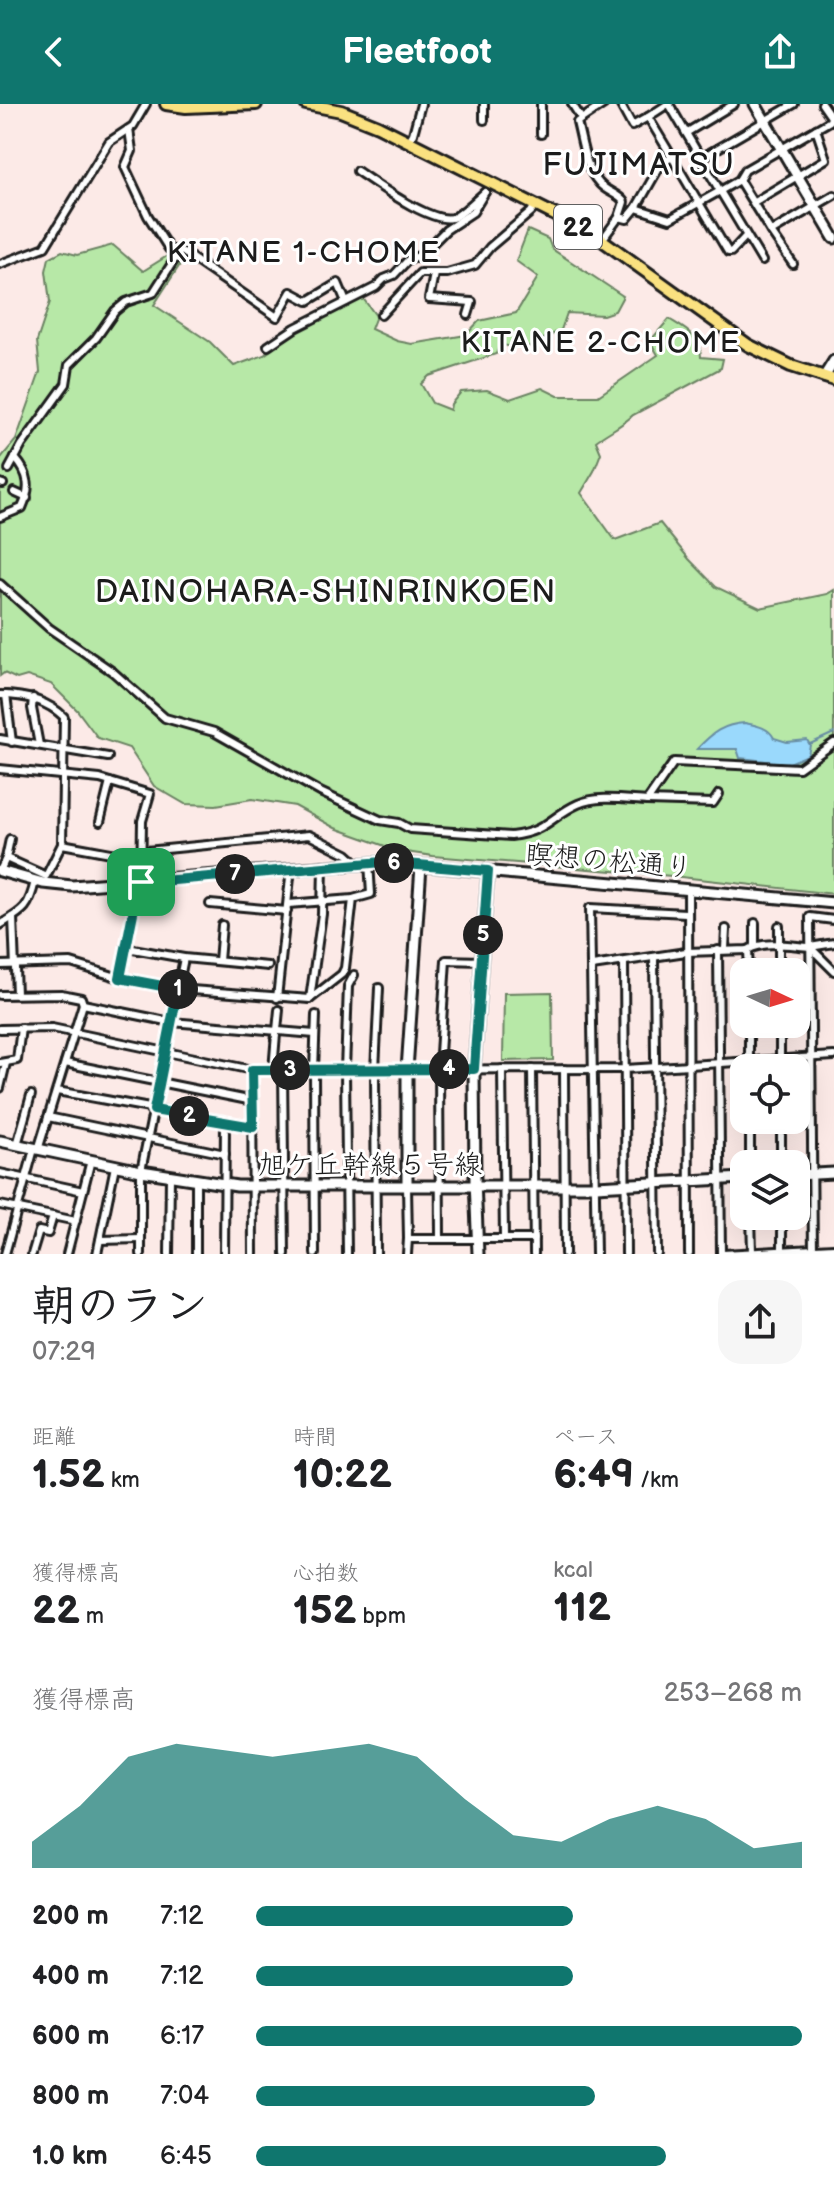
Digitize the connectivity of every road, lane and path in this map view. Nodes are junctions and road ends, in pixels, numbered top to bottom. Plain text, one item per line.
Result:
1 (146, 104) edge
2 (166, 104) edge
3 (256, 104) edge
4 (306, 104) edge
5 (421, 104) edge
6 (484, 104) edge
7 (541, 104) edge
8 (572, 104) edge
9 (604, 104) edge
10 (620, 104) edge
11 (669, 104) edge
12 (734, 104) edge
13 (755, 104) edge
14 (794, 104) edge
15 (822, 104) edge
16 (648, 117) junction
17 (581, 118) junction
18 (484, 120) dead end
19 (765, 121) junction
20 (129, 129) junction
21 (816, 129) junction
22 (686, 133) junction
23 (541, 134) dead end
24 (409, 141) junction
25 (782, 149) junction
26 (672, 157) junction
27 (701, 158) junction
28 (357, 171) dead end
29 (798, 177) junction
30 (739, 180) junction
31 (488, 187) junction
32 (720, 191) junction
33 (834, 195) edge
34 (754, 202) junction
35 (699, 203) junction
36 (535, 205) junction
37 (814, 206) junction
38 (636, 208) junction
39 (619, 217) junction
40 (771, 232) junction
41 (746, 236) junction
42 (834, 238) edge
43 (602, 240) junction
44 (180, 251) junction
45 (762, 261) dead end
46 (0, 264) edge
47 (793, 264) dead end
48 (434, 274) junction
49 (346, 302) junction
50 (381, 315) dead end
51 (468, 315) dead end
52 (268, 346) dead end
53 (834, 361) edge
54 (829, 378) edge
55 (15, 458) junction
56 (9, 469) dead end
57 (14, 492) dead end
58 (27, 498) junction
59 (0, 517) edge
60 (0, 584) edge
61 (3, 695) edge
62 (33, 698) junction
63 (0, 739) edge
64 (12, 742) junction
65 (834, 743) edge
66 (39, 745) junction
67 (64, 749) junction
68 (108, 757) dead end
69 (0, 769) edge
70 (62, 775) junction
71 (110, 782) junction
72 (719, 794) dead end
73 (647, 801) junction
74 (92, 806) dead end
75 (103, 810) junction
76 (100, 822) dead end
77 (10, 839) dead end
78 (62, 844) junction
79 (140, 852) junction
80 (6, 858) junction
81 (369, 862) junction
82 (357, 863) junction
83 (323, 865) junction
84 (421, 866) junction
85 (291, 868) junction
86 (0, 871) edge
87 (488, 871) junction
88 (35, 881) junction
89 (140, 883) junction
90 (688, 889) junction
91 (353, 899) junction
92 (322, 901) junction
93 (834, 903) edge
94 (210, 904) dead end
95 (288, 908) junction
96 (686, 913) junction
97 (13, 917) junction
98 (834, 920) edge
99 (755, 923) dead end
100 (0, 925) edge
101 (222, 925) dead end
102 (779, 926) dead end
103 (726, 929) dead end
104 (834, 943) edge
105 (779, 945) junction
106 (810, 947) junction
107 (127, 948) junction
108 (752, 948) junction
109 (722, 950) junction
110 (686, 952) junction
111 (654, 957) junction
112 (184, 958) junction
113 (751, 958) edge
114 (779, 958) edge
115 (219, 961) junction
116 (481, 961) junction
117 (624, 962) junction
118 (0, 965) edge
119 (15, 965) junction
120 (268, 966) dead end
121 (592, 966) junction
122 (834, 971) edge
123 (354, 975) dead end
124 (120, 978) junction
125 (379, 988) dead end
126 (178, 989) junction
127 (16, 994) junction
128 (0, 995) edge
129 (277, 998) junction
130 (310, 999) junction
131 (83, 1004) junction
132 (279, 1010) dead end
133 (316, 1015) dead end
134 (171, 1022) junction
135 (21, 1028) junction
136 (0, 1029) edge
137 (276, 1032) junction
138 (73, 1034) junction
139 (315, 1034) junction
140 (165, 1053) junction
141 (834, 1056) edge
142 (811, 1058) junction
143 (3, 1063) edge
144 (65, 1063) junction
145 (719, 1064) junction
146 (730, 1064) edge
147 (688, 1066) junction
148 (655, 1067) junction
149 (439, 1069) junction
150 (474, 1069) junction
151 (502, 1069) junction
152 (532, 1069) junction
153 (564, 1069) junction
154 (593, 1069) junction
155 (625, 1069) junction
156 (252, 1070) junction
157 (273, 1070) junction
158 (283, 1070) junction
159 (314, 1070) junction
160 (345, 1070) junction
161 (375, 1070) junction
162 (407, 1070) junction
163 (160, 1082) junction
164 (0, 1088) edge
165 (57, 1091) junction
166 (31, 1095) dead end
167 (253, 1101) junction
168 (154, 1110) junction
169 (48, 1117) junction
170 (225, 1122) junction
171 (253, 1127) junction
172 (148, 1139) junction
173 (0, 1141) edge
174 (17, 1145) junction
175 (36, 1149) junction
176 (225, 1154) junction
177 (91, 1160) junction
178 (115, 1166) junction
179 (141, 1171) junction
180 (0, 1173) edge
181 (834, 1173) edge
182 (812, 1175) junction
183 (170, 1176) junction
184 (27, 1179) junction
185 (730, 1179) edge
186 (720, 1180) junction
187 (196, 1181) junction
188 (688, 1182) junction
189 (656, 1184) junction
190 (224, 1185) junction
191 (503, 1185) junction
192 (533, 1185) junction
193 (565, 1185) junction
194 (626, 1185) junction
195 (252, 1186) junction
196 (283, 1186) junction
197 (314, 1186) junction
198 (345, 1186) junction
199 (375, 1186) junction
200 (407, 1186) junction
201 (440, 1186) junction
202 (475, 1186) junction
203 (596, 1186) junction
204 (83, 1191) junction
205 (0, 1205) edge
206 (19, 1209) junction
207 (53, 1216) junction
208 (76, 1221) junction
209 (751, 1230) edge
210 (782, 1230) edge
211 (0, 1239) edge
212 (141, 1239) junction
213 (408, 1239) junction
214 (440, 1239) junction
215 (504, 1239) junction
216 (534, 1239) junction
217 (100, 1240) junction
218 (476, 1240) junction
219 (9, 1241) junction
220 (834, 1248) edge
221 (782, 1252) edge
222 (813, 1252) edge
223 (752, 1253) edge
224 (5, 1254) edge
225 (32, 1254) edge
226 (67, 1254) edge
227 (97, 1254) edge
228 (141, 1254) edge
229 (169, 1254) edge
230 (196, 1254) edge
231 (224, 1254) edge
232 (253, 1254) edge
233 (285, 1254) edge
234 (315, 1254) edge
235 (347, 1254) edge
236 (376, 1254) edge
237 (407, 1254) edge
238 (478, 1254) edge
239 (534, 1254) edge
240 (565, 1254) edge
241 (596, 1254) edge
242 (626, 1254) edge
243 (657, 1254) edge
244 (689, 1254) edge
245 (722, 1254) edge

1 - 20 street
2 - 3 main road
4 - 24 main road, 22
5 - 24 street
6 - 18 street
7 - 23 street
8 - 17 street
9 - 17 street
10 - 16 street
11 - 16 street
11 - 22 street
12 - 22 street
13 - 19 street
14 - 19 street
15 - 21 street
16 - 26 street
17 - 39 street
19 - 25 street
19 - 27 street
20 - 44 street
20 - 46 street
21 - 25 street
21 - 29 street
22 - 27 street
24 - 31 main road, 22
25 - 29 street
25 - 30 street
26 - 35 street
26 - 38 street
27 - 32 street
28 - 31 street
29 - 34 street
29 - 37 street
30 - 32 street
30 - 34 street
31 - 36 main road, 22
31 - 49 street
32 - 35 street
32 - 41 street
33 - 37 street
34 - 40 street
35 - 38 street
35 - 41 street
36 - 43 main road, 22
36 - 48 street
37 - 40 street
37 - 42 street
38 - 39 street
39 - 43 street
40 - 47 street
41 - 45 street
43 - 54 main road, 22
44 - 49 street
44 - 55 street
48 - 50 street
48 - 51 street
49 - 52 street
53 - 54 street
55 - 56 street
55 - 58 street
57 - 58 street
58 - 59 street
60 - 73 street
61 - 62 street
61 - 64 street
62 - 66 street
62 - 67 street
63 - 64 street
64 - 66 street
65 - 73 street
66 - 67 street
67 - 68 street
67 - 70 street
69 - 70 street
70 - 71 street
70 - 78 street
71 - 75 street
71 - 79 street
72 - 73 street
74 - 75 street
75 - 76 street
77 - 80 street
78 - 79 street
78 - 80 street
79 - 82 street
79 - 89 street
80 - 86 street
81 - 82 street, 瞑想の松通り
81 - 84 street, 瞑想の松通り
81 - 91 street
82 - 83 street, 瞑想の松通り
83 - 85 street, 瞑想の松通り
83 - 92 street
84 - 87 street, 瞑想の松通り
84 - 162 street
85 - 89 street, 瞑想の松通り
85 - 95 street
86 - 88 street, 瞑想の松通り
87 - 90 street, 瞑想の松通り
87 - 116 street
88 - 89 street, 瞑想の松通り
88 - 97 street
89 - 107 street
90 - 93 street, 瞑想の松通り
90 - 96 street
91 - 92 street
91 - 130 street
92 - 95 street
92 - 130 street
94 - 95 street
95 - 129 street
96 - 110 street
96 - 121 street
97 - 100 street
97 - 119 street
98 - 106 street
99 - 108 street
101 - 115 street
102 - 105 street
103 - 109 street
104 - 106 street
105 - 106 street
105 - 108 street
105 - 114 street
106 - 122 street
106 - 142 street
107 - 112 street
107 - 124 street
108 - 109 street
108 - 113 street
109 - 110 street
109 - 145 street
110 - 111 street
110 - 147 street
111 - 117 street
111 - 148 street
112 - 115 street
112 - 126 street
115 - 120 street
116 - 149 street
116 - 150 street
117 - 121 street
117 - 155 street
118 - 119 street
119 - 124 street
119 - 127 street
121 - 154 street
123 - 160 street
124 - 126 street
125 - 161 street
126 - 129 street
126 - 134 street
127 - 128 street
127 - 131 street
129 - 130 street
131 - 134 street
131 - 138 street
132 - 137 street
133 - 139 street
134 - 137 street
134 - 140 street
135 - 136 street
135 - 138 street
135 - 143 street
137 - 139 street
137 - 157 street
138 - 140 street
138 - 144 street
139 - 159 street
140 - 156 street
140 - 163 street
141 - 142 street
142 - 182 street
143 - 164 street
144 - 163 street
144 - 165 street
145 - 146 street
145 - 147 street
145 - 186 street
147 - 148 street
147 - 188 street
148 - 155 street
148 - 189 street
149 - 150 street
149 - 162 street
149 - 201 street
150 - 151 street
150 - 202 street
151 - 152 street
151 - 191 street
152 - 153 street
152 - 192 street
153 - 154 street
153 - 193 street
154 - 155 street
154 - 203 street
155 - 194 street
156 - 157 street
156 - 167 street
157 - 158 street
158 - 159 street
158 - 196 street
159 - 160 street
159 - 197 street
160 - 161 street
160 - 198 street
161 - 162 street
161 - 199 street
162 - 200 street
163 - 167 street
163 - 168 street
165 - 168 street
165 - 169 street
166 - 174 street
167 - 171 street
168 - 170 street
168 - 172 street
169 - 172 street
169 - 175 street
170 - 171 street
170 - 176 street
171 - 195 street
172 - 176 street
172 - 179 street
173 - 174 street, 旭ケ丘幹線５号線
174 - 175 street, 旭ケ丘幹線５号線
175 - 177 street, 旭ケ丘幹線５号線
175 - 184 street
176 - 190 street
177 - 178 street, 旭ケ丘幹線５号線
177 - 204 street
178 - 179 street, 旭ケ丘幹線５号線
178 - 217 street
179 - 183 street, 旭ケ丘幹線５号線
179 - 212 street
180 - 184 street
181 - 182 street
182 - 222 street
183 - 187 street, 旭ケ丘幹線５号線
183 - 229 street
184 - 204 street
184 - 206 street
185 - 186 street, 旭ケ丘幹線５号線
186 - 188 street, 旭ケ丘幹線５号線
186 - 245 street
187 - 190 street, 旭ケ丘幹線５号線
187 - 230 street
188 - 189 street, 旭ケ丘幹線５号線
188 - 244 street
189 - 194 street, 旭ケ丘幹線５号線
189 - 243 street
190 - 195 street, 旭ケ丘幹線５号線
190 - 231 street
191 - 192 street, 旭ケ丘幹線５号線
191 - 202 street, 旭ケ丘幹線５号線
191 - 215 street
192 - 193 street, 旭ケ丘幹線５号線
192 - 216 street
193 - 203 street, 旭ケ丘幹線５号線
193 - 240 street
194 - 203 street, 旭ケ丘幹線５号線
194 - 242 street
195 - 196 street, 旭ケ丘幹線５号線
195 - 232 street
196 - 197 street, 旭ケ丘幹線５号線
196 - 233 street
197 - 198 street, 旭ケ丘幹線５号線
197 - 234 street
198 - 199 street, 旭ケ丘幹線５号線
198 - 235 street
199 - 200 street, 旭ケ丘幹線５号線
199 - 236 street
200 - 201 street, 旭ケ丘幹線５号線
200 - 213 street
201 - 202 street, 旭ケ丘幹線５号線
201 - 214 street
202 - 218 street
203 - 241 street
204 - 208 street
205 - 206 street
206 - 207 street
206 - 219 street
207 - 208 street
207 - 225 street
208 - 226 street
209 - 223 street
210 - 221 street
211 - 219 street
212 - 217 street
212 - 228 street
213 - 214 street
213 - 237 street
214 - 218 street
215 - 216 street
215 - 218 street
216 - 239 street
217 - 227 street
218 - 238 street
219 - 224 street
220 - 222 street
221 - 222 street
221 - 223 street
223 - 245 street

